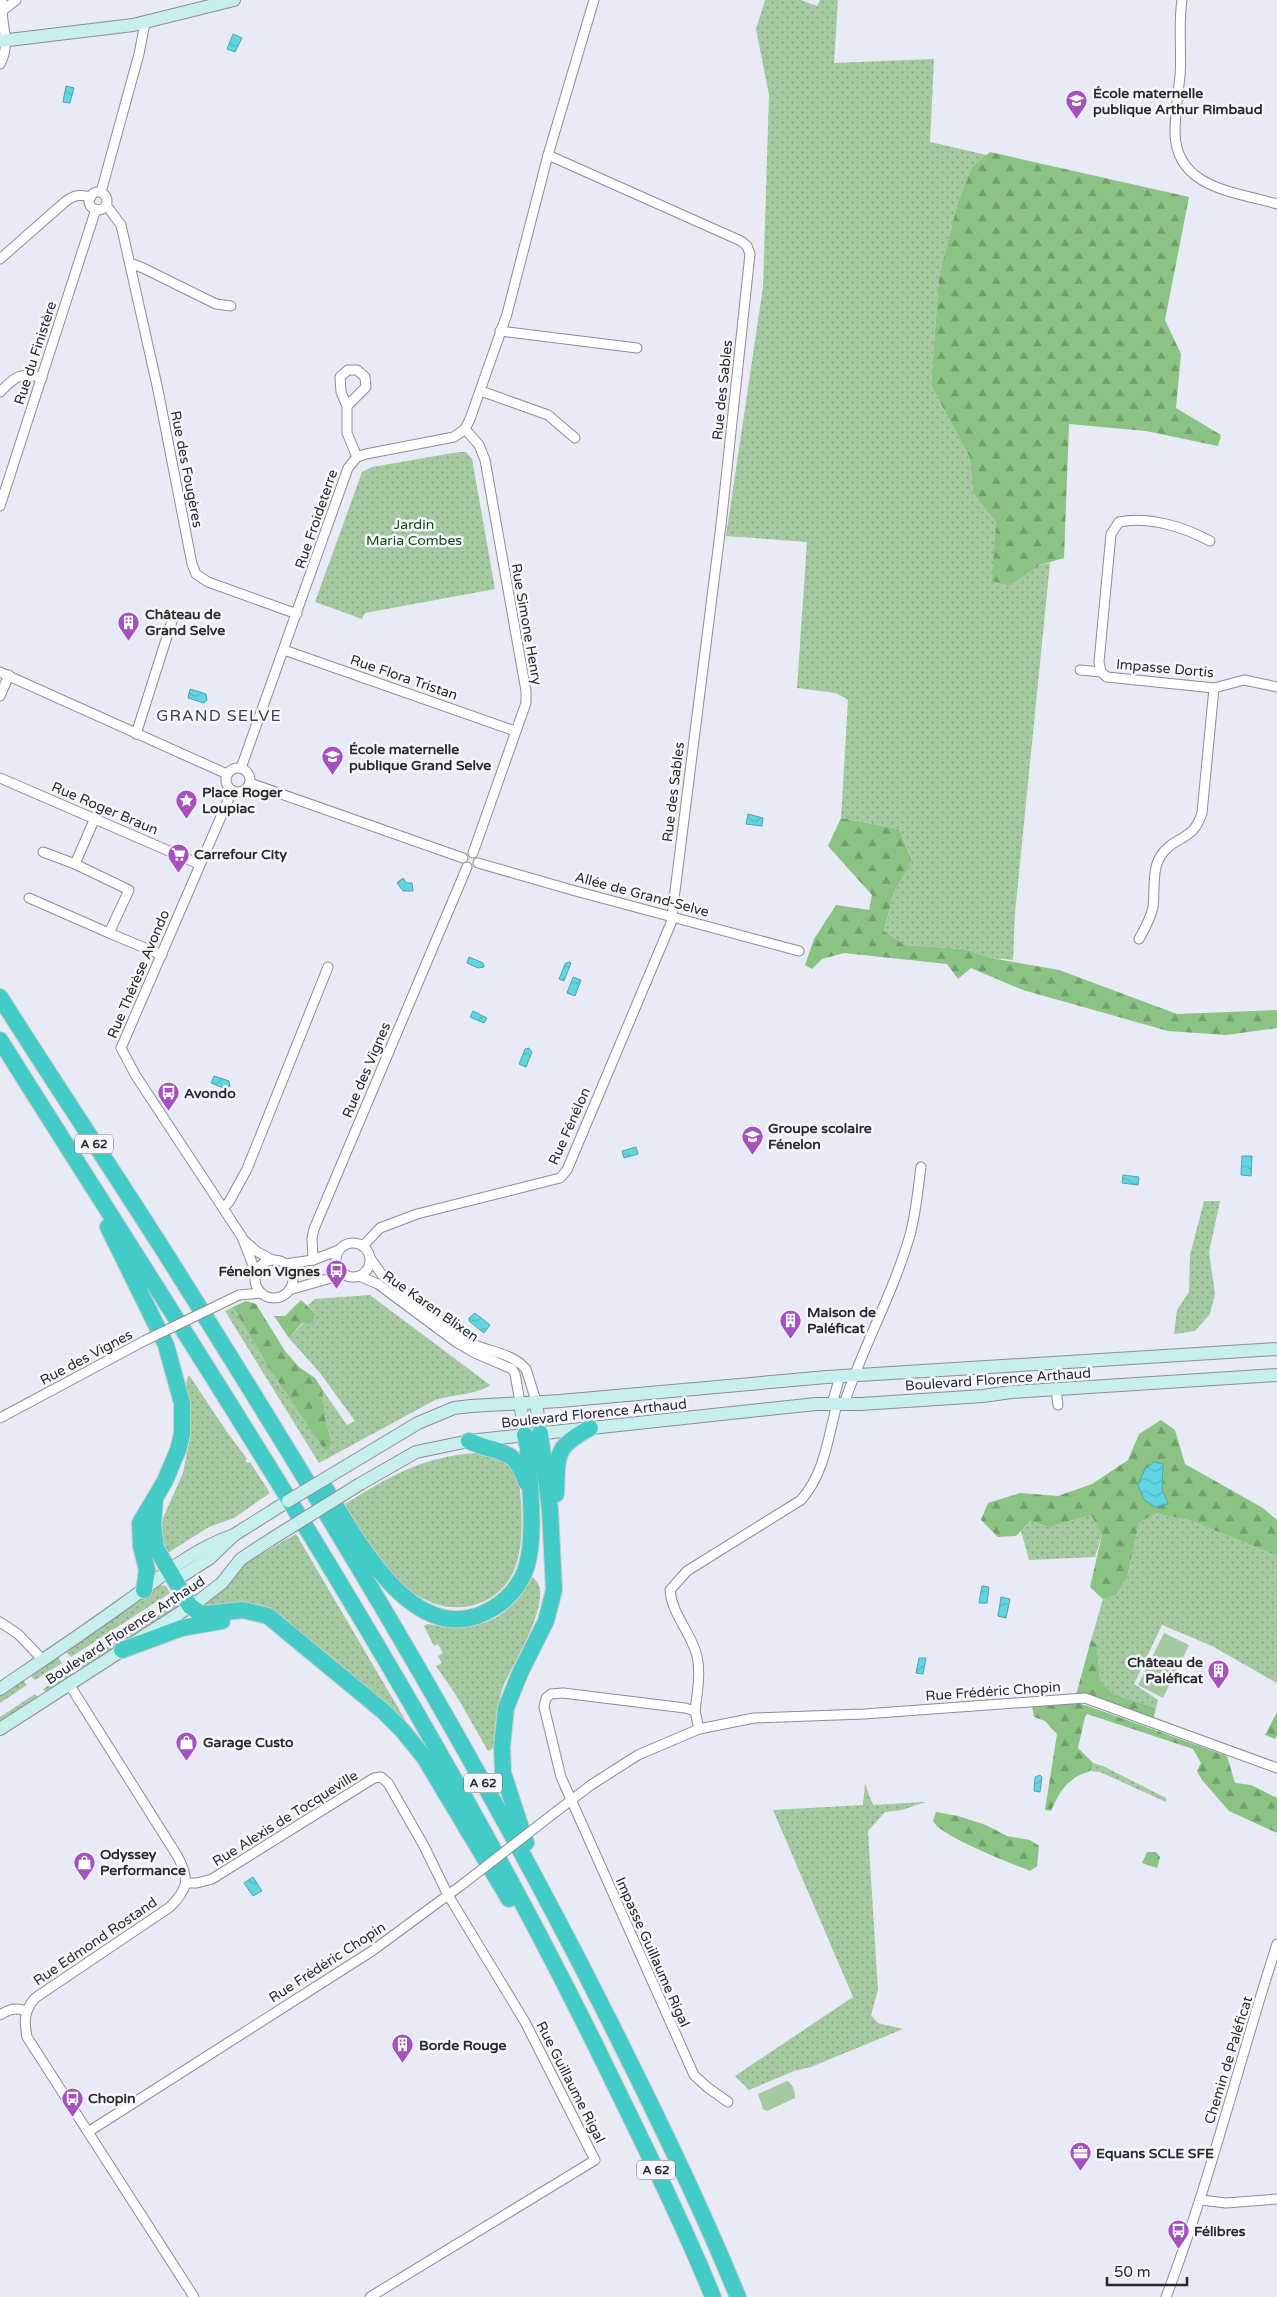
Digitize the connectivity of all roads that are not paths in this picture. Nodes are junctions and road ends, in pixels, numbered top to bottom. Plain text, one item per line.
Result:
1 (2, 0) edge
2 (16, 0) edge
3 (234, 0) edge
4 (594, 0) edge
5 (1182, 0) edge
6 (1, 12) edge
7 (145, 22) junction
8 (3, 40) edge
9 (0, 64) edge
10 (548, 155) junction
11 (101, 192) junction
12 (91, 197) junction
13 (1277, 204) edge
14 (106, 205) junction
15 (96, 209) junction
16 (0, 259) edge
17 (130, 263) junction
18 (231, 306) dead end
19 (500, 331) junction
20 (637, 348) dead end
21 (42, 378) junction
22 (481, 391) junction
23 (0, 392) edge
24 (347, 406) dead end
25 (465, 429) junction
26 (575, 438) dead end
27 (357, 458) junction
28 (0, 506) edge
29 (1210, 541) dead end
30 (297, 614) junction
31 (172, 620) dead end
32 (284, 650) junction
33 (1080, 670) dead end
34 (1101, 672) junction
35 (4, 673) edge
36 (1277, 687) edge
37 (1214, 688) junction
38 (0, 696) edge
39 (515, 731) junction
40 (136, 734) junction
41 (241, 768) junction
42 (227, 774) junction
43 (0, 778) edge
44 (250, 783) junction
45 (232, 791) junction
46 (95, 818) junction
47 (43, 852) dead end
48 (473, 853) junction
49 (463, 858) junction
50 (478, 863) junction
51 (75, 864) junction
52 (199, 864) junction
53 (467, 867) junction
54 (29, 898) dead end
55 (672, 916) junction
56 (109, 933) junction
57 (1139, 940) dead end
58 (799, 951) dead end
59 (162, 955) junction
60 (328, 967) dead end
61 (0, 997) edge
62 (0, 1040) edge
63 (71, 1153) junction
64 (921, 1167) dead end
65 (223, 1208) junction
66 (242, 1237) junction
67 (363, 1246) junction
68 (339, 1250) junction
69 (370, 1258) junction
70 (272, 1260) junction
71 (313, 1260) junction
72 (286, 1264) junction
73 (345, 1274) junction
74 (359, 1276) junction
75 (256, 1277) junction
76 (189, 1290) junction
77 (289, 1290) junction
78 (261, 1293) junction
79 (239, 1295) junction
80 (1277, 1349) edge
81 (854, 1375) junction
82 (1277, 1375) edge
83 (840, 1376) junction
84 (1056, 1389) junction
85 (536, 1401) junction
86 (520, 1402) junction
87 (837, 1404) junction
88 (1058, 1405) dead end
89 (0, 1418) edge
90 (590, 1428) junction
91 (533, 1434) junction
92 (469, 1441) junction
93 (529, 1491) junction
94 (155, 1500) junction
95 (550, 1510) junction
96 (171, 1576) junction
97 (144, 1590) junction
98 (190, 1606) junction
99 (0, 1622) edge
100 (277, 1623) junction
101 (122, 1650) junction
102 (42, 1659) junction
103 (69, 1684) junction
104 (0, 1689) edge
105 (695, 1711) junction
106 (699, 1729) junction
107 (0, 1730) edge
108 (1277, 1768) edge
109 (570, 1800) junction
110 (186, 1883) junction
111 (541, 1885) junction
112 (448, 1895) junction
113 (1277, 1944) edge
114 (26, 2010) junction
115 (0, 2015) edge
116 (596, 2045) junction
117 (728, 2102) dead end
118 (88, 2132) junction
119 (1277, 2199) edge
120 (1200, 2200) junction
121 (194, 2297) edge
122 (370, 2297) edge
123 (713, 2297) edge
124 (738, 2297) edge
125 (1166, 2297) edge

1 - 6 street
2 - 6 street
3 - 7 street
4 - 10 street
5 - 13 street
6 - 8 street
7 - 8 street
7 - 11 street
8 - 9 street
10 - 19 street
10 - 55 street, Rue des Sables
11 - 12 street
11 - 14 street
12 - 15 street
12 - 16 street
14 - 15 street
14 - 17 street, Rue des Fougères
15 - 21 street, Rue du Finistère
17 - 18 street
17 - 30 street, Rue des Fougères
19 - 20 street
19 - 22 street
21 - 23 street
21 - 28 street, Rue du Finistère
22 - 25 street
22 - 26 street
24 - 27 street
25 - 27 street
25 - 39 street, Rue Simone Henry
27 - 30 street, Rue Froideterre
29 - 34 street
30 - 32 street, Rue Froideterre
31 - 40 street
32 - 39 street, Rue Flora Tristan
32 - 41 street, Rue Froideterre
33 - 34 street, Impasse Dortis
34 - 37 street, Impasse Dortis
35 - 38 street
35 - 40 street
36 - 37 street, Impasse Dortis
37 - 57 street
39 - 48 street, Rue Simone Henry
40 - 42 street
41 - 42 street
41 - 44 street
42 - 45 street
43 - 46 street, Rue Roger Braun
44 - 45 street
44 - 49 street
45 - 52 street, Rue Thérèse Avondo
46 - 51 street
46 - 52 street, Rue Roger Braun
47 - 51 street
48 - 49 street
48 - 50 street
49 - 53 street
50 - 53 street
50 - 55 street, Allée de Grand-Selve
51 - 56 street
52 - 59 street, Rue Thérèse Avondo
53 - 71 street, Rue des Vignes
54 - 56 street
55 - 58 street, Allée de Grand-Selve
55 - 67 street, Rue Fénélon
56 - 59 street
59 - 65 street, Rue Thérèse Avondo
60 - 65 street
61 - 76 highway, A 62
62 - 63 highway, A 62
63 - 94 highway
63 - 116 highway, A 62
64 - 81 street
65 - 66 street
66 - 70 street
66 - 75 street
67 - 68 street
67 - 69 street
68 - 71 street
68 - 73 street
69 - 74 street
69 - 85 street, Rue Karen Blixen
70 - 72 street
70 - 75 street
71 - 72 street
72 - 77 street
73 - 74 street
73 - 77 street
74 - 86 street, Rue Karen Blixen
75 - 78 street
75 - 79 street, Rue des Vignes
76 - 93 highway
76 - 111 highway, A 62
77 - 78 street
78 - 79 street, Rue des Vignes
79 - 89 street, Rue des Vignes, bridge
80 - 81 street, Boulevard Florence Arthaud
81 - 83 street, Boulevard Florence Arthaud
81 - 87 street
82 - 84 street, Boulevard Florence Arthaud
83 - 85 street, Boulevard Florence Arthaud
83 - 87 street
84 - 87 street, Boulevard Florence Arthaud
84 - 88 street
85 - 86 street, Boulevard Florence Arthaud
85 - 91 street
86 - 91 street
86 - 96 street, Boulevard Florence Arthaud, bridge
87 - 90 street, Boulevard Florence Arthaud
87 - 105 street
90 - 91 street, Boulevard Florence Arthaud
90 - 95 highway
91 - 92 street, Boulevard Florence Arthaud
91 - 93 highway
91 - 95 highway
92 - 93 highway
92 - 98 street, Boulevard Florence Arthaud, bridge
94 - 96 highway
94 - 97 highway
95 - 111 highway
96 - 97 street, Boulevard Florence Arthaud
96 - 98 highway
97 - 102 street, Boulevard Florence Arthaud
98 - 100 highway
98 - 101 street, Boulevard Florence Arthaud
99 - 102 street
100 - 101 highway
100 - 116 highway
101 - 103 street, Boulevard Florence Arthaud
102 - 104 street, Boulevard Florence Arthaud
103 - 107 street, Boulevard Florence Arthaud
103 - 110 street
105 - 106 street
105 - 109 street
106 - 108 street, Rue Frédéric Chopin
106 - 109 street, Rue Frédéric Chopin
109 - 112 street, Rue Frédéric Chopin, bridge
109 - 117 street, Impasse Guillaume Rigal
110 - 112 street, Rue Alexis de Tocqueville
110 - 114 street, Rue Edmond Rostand
111 - 124 highway, A 62
112 - 118 street, Rue Frédéric Chopin
112 - 122 street, Rue Guillaume Rigal
113 - 120 street, Chemin de Paléficat
114 - 115 street
114 - 118 street
116 - 123 highway, A 62
118 - 121 street
119 - 120 street
120 - 125 street, Chemin de Paléficat

